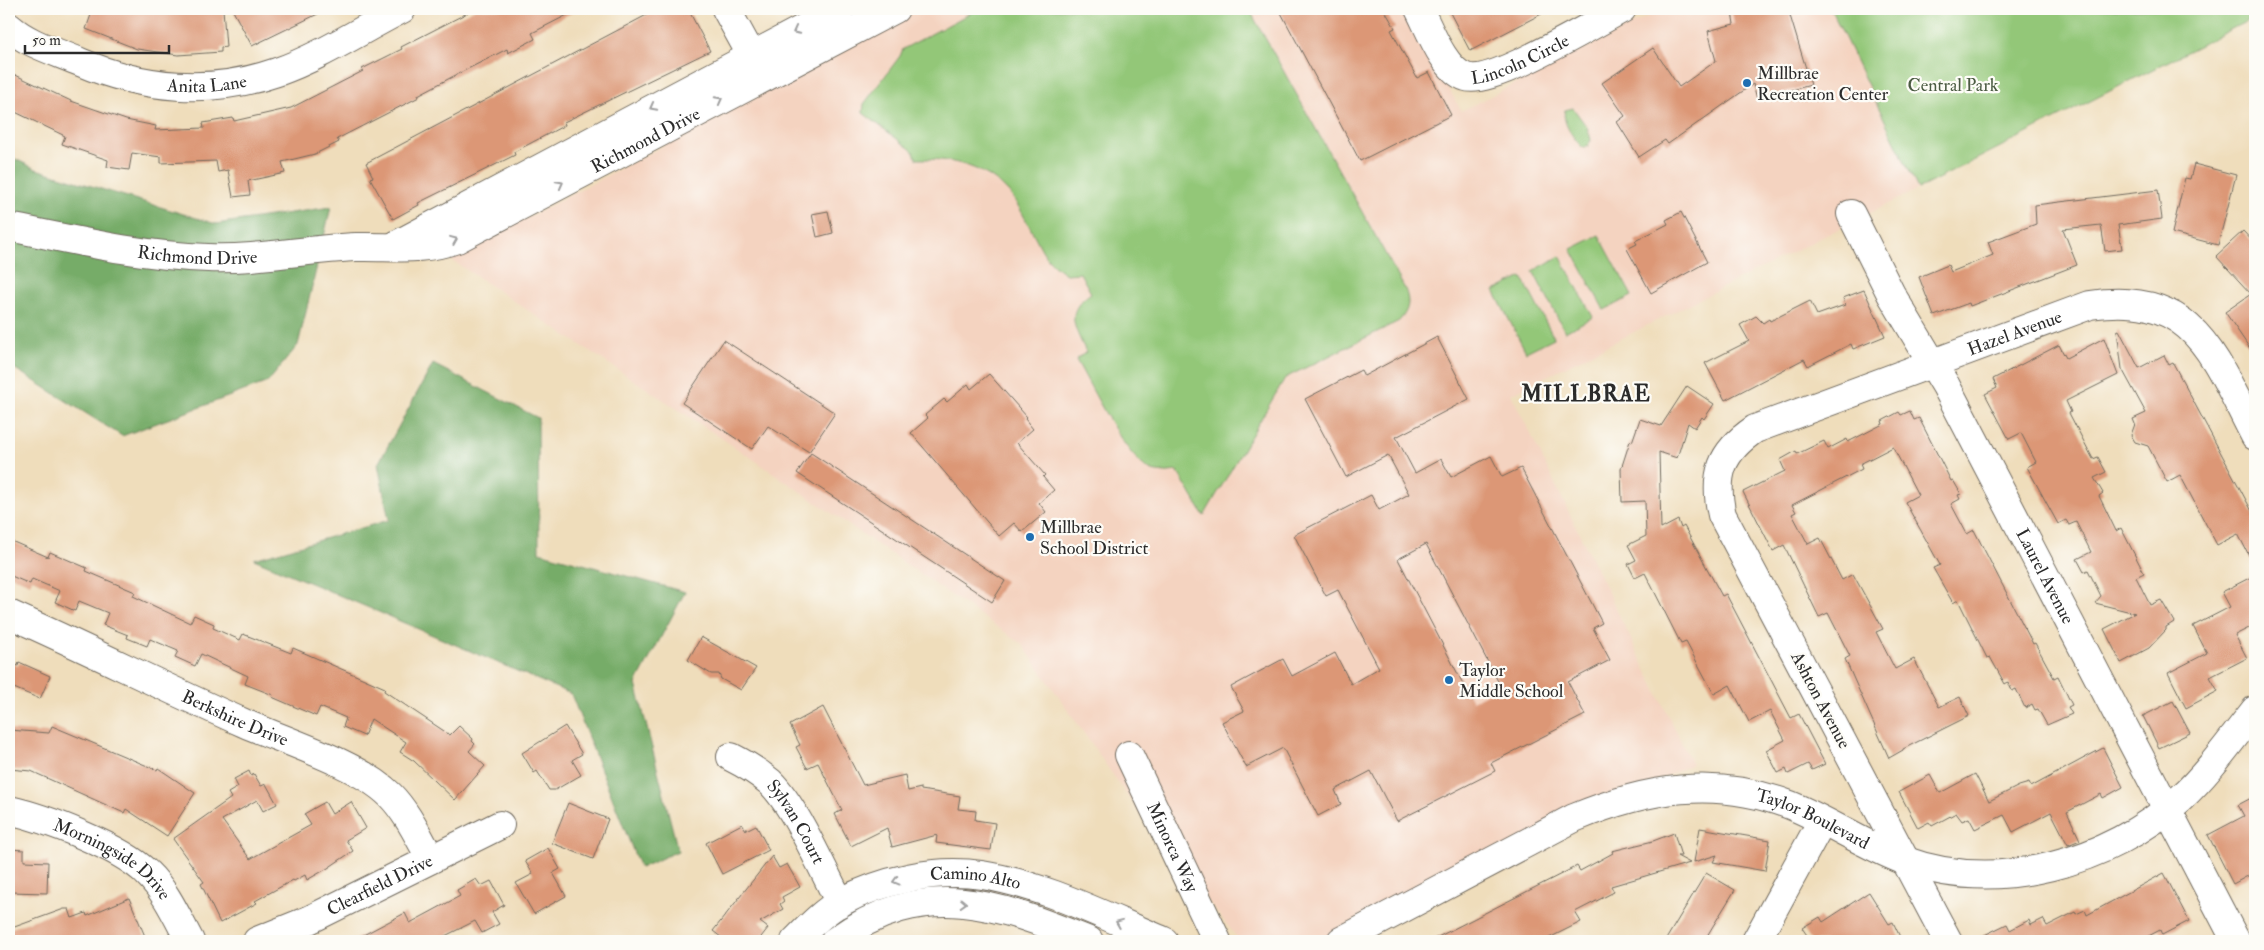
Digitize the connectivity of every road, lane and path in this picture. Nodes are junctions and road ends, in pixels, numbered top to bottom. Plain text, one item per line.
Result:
1 (402, 9) edge
2 (726, 9) edge
3 (840, 9) edge
4 (895, 9) edge
5 (1419, 9) edge
6 (1622, 9) edge
7 (9, 26) edge
8 (757, 66) junction
9 (1851, 214) dead end
10 (9, 228) edge
11 (1932, 364) junction
12 (2255, 436) edge
13 (1727, 454) joint
14 (9, 614) edge
15 (2255, 710) edge
16 (1129, 755) dead end
17 (731, 757) dead end
18 (9, 810) edge
19 (2166, 810) junction
20 (1822, 821) junction
21 (500, 825) dead end
22 (431, 859) junction
23 (1906, 861) junction
24 (840, 903) junction
25 (190, 941) edge
26 (257, 941) edge
27 (795, 941) edge
28 (835, 941) edge
29 (1089, 941) edge
30 (1164, 941) edge
31 (1217, 941) edge
32 (1341, 941) edge
33 (1756, 941) edge
34 (1948, 941) edge
35 (2236, 941) edge

1 - 7 street, Anita Lane
2 - 8 street
3 -> 8 street, Richmond Drive
4 - 8 street, Richmond Drive
5 - 6 street, Lincoln Circle
8 - 10 street, Richmond Drive
9 - 11 street, Laurel Avenue
11 - 12 street, Hazel Avenue
11 - 13 street, Hazel Avenue
11 - 19 street, Laurel Avenue
13 - 23 street, Ashton Avenue
14 - 22 street, Berkshire Drive
15 - 19 street, Taylor Boulevard
16 - 31 street, Minorca Way
17 - 24 street, Sylvan Court
18 - 25 street, Morningside Drive
19 - 23 street, Taylor Boulevard
19 - 35 street, Laurel Avenue
20 - 23 street, Taylor Boulevard
20 - 32 street, Taylor Boulevard
20 - 33 street
21 - 22 street, Clearfield Drive
22 - 26 street, Clearfield Drive
23 - 34 street, Ashton Avenue
24 - 27 street, Camino Alto
30 -> 24 street, Camino Alto
28 -> 29 street, Camino Alto

